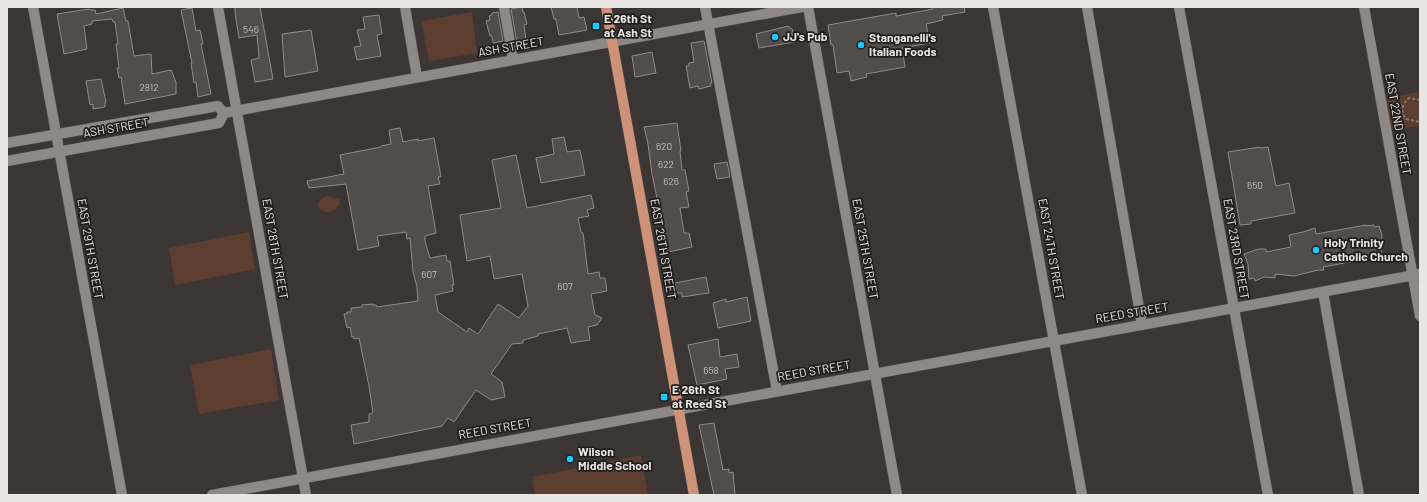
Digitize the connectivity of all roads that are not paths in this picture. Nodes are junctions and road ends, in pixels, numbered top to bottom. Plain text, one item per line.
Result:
1 (33, 7) edge
2 (218, 7) edge
3 (404, 7) edge
4 (504, 7) edge
5 (606, 7) edge
6 (705, 7) edge
7 (802, 7) edge
8 (808, 7) edge
9 (993, 7) edge
10 (1086, 7) edge
11 (1179, 7) edge
12 (1364, 7) edge
13 (708, 24) junction
14 (612, 42) junction
15 (513, 60) junction
16 (417, 78) junction
17 (237, 110) junction
18 (224, 113) junction
19 (56, 134) junction
20 (7, 143) edge
21 (59, 151) junction
22 (7, 160) edge
23 (1416, 275) edge
24 (1323, 292) junction
25 (1234, 308) junction
26 (1420, 316) edge
27 (1142, 325) junction
28 (1054, 341) junction
29 (875, 373) junction
30 (777, 391) junction
31 (679, 409) junction
32 (303, 478) junction
33 (122, 495) edge
34 (212, 495) edge
35 (306, 495) edge
36 (694, 495) edge
37 (897, 495) edge
38 (1082, 495) edge
39 (1268, 495) edge
40 (1359, 495) edge

1 - 19 street, EAST 29TH STREET
2 - 17 street, EAST 28TH STREET
3 - 16 street
4 - 15 street
5 - 14 main road, EAST 26TH STREET
6 - 13 street
7 - 13 street, ASH STREET
8 - 29 street, EAST 25TH STREET
9 - 28 street, EAST 24TH STREET
10 - 27 street
11 - 25 street, EAST 23RD STREET
12 - 23 street, EAST 22ND STREET
13 - 14 street, ASH STREET
13 - 30 street
14 - 15 street, ASH STREET
14 - 31 main road, EAST 26TH STREET
15 - 16 street, ASH STREET
16 - 17 street, ASH STREET
17 - 18 street, ASH STREET
17 - 32 street, EAST 28TH STREET
18 - 19 street, ASH STREET
18 - 21 street, ASH STREET
19 - 20 street, ASH STREET
19 - 21 street, EAST 29TH STREET
21 - 22 street, ASH STREET
21 - 33 street, EAST 29TH STREET
23 - 24 street, REED STREET
23 - 26 street, EAST 22ND STREET
24 - 25 street, REED STREET
24 - 40 street
25 - 27 street, REED STREET
25 - 39 street, EAST 23RD STREET
27 - 28 street, REED STREET
28 - 29 street, REED STREET
28 - 38 street, EAST 24TH STREET
29 - 30 street, REED STREET
29 - 37 street, EAST 25TH STREET
30 - 31 street, REED STREET
31 - 32 street, REED STREET
31 - 36 main road, EAST 26TH STREET
32 - 34 street, REED STREET
32 - 35 street, EAST 28TH STREET

